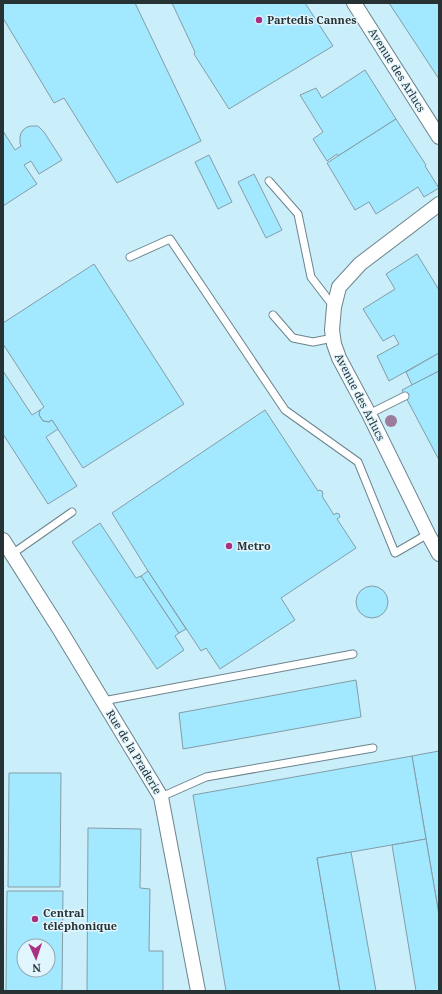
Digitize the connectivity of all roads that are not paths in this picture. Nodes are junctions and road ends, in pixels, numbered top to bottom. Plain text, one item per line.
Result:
1 (354, 3) edge
2 (439, 137) edge
3 (269, 181) dead end
4 (439, 204) edge
5 (130, 257) dead end
6 (334, 307) junction
7 (273, 315) dead end
8 (333, 338) junction
9 (405, 396) dead end
10 (369, 414) junction
11 (72, 512) dead end
12 (428, 534) junction
13 (3, 540) edge
14 (12, 554) junction
15 (439, 554) edge
16 (353, 654) dead end
17 (103, 702) junction
18 (373, 748) dead end
19 (161, 797) junction
20 (198, 991) edge

1 - 2 street, Avenue des Arlucs
3 - 6 lane
4 - 6 street, Avenue des Arlucs
5 - 12 lane
6 - 8 street, Avenue des Arlucs
7 - 8 lane
8 - 10 street, Avenue des Arlucs
9 - 10 lane
10 - 12 street, Avenue des Arlucs
11 - 14 lane
12 - 15 street, Avenue des Arlucs
13 - 14 street, Rue de la Praderie
14 - 17 street, Rue de la Praderie
16 - 17 lane
17 - 19 street, Rue de la Praderie
18 - 19 lane
19 - 20 street, Rue de la Praderie

